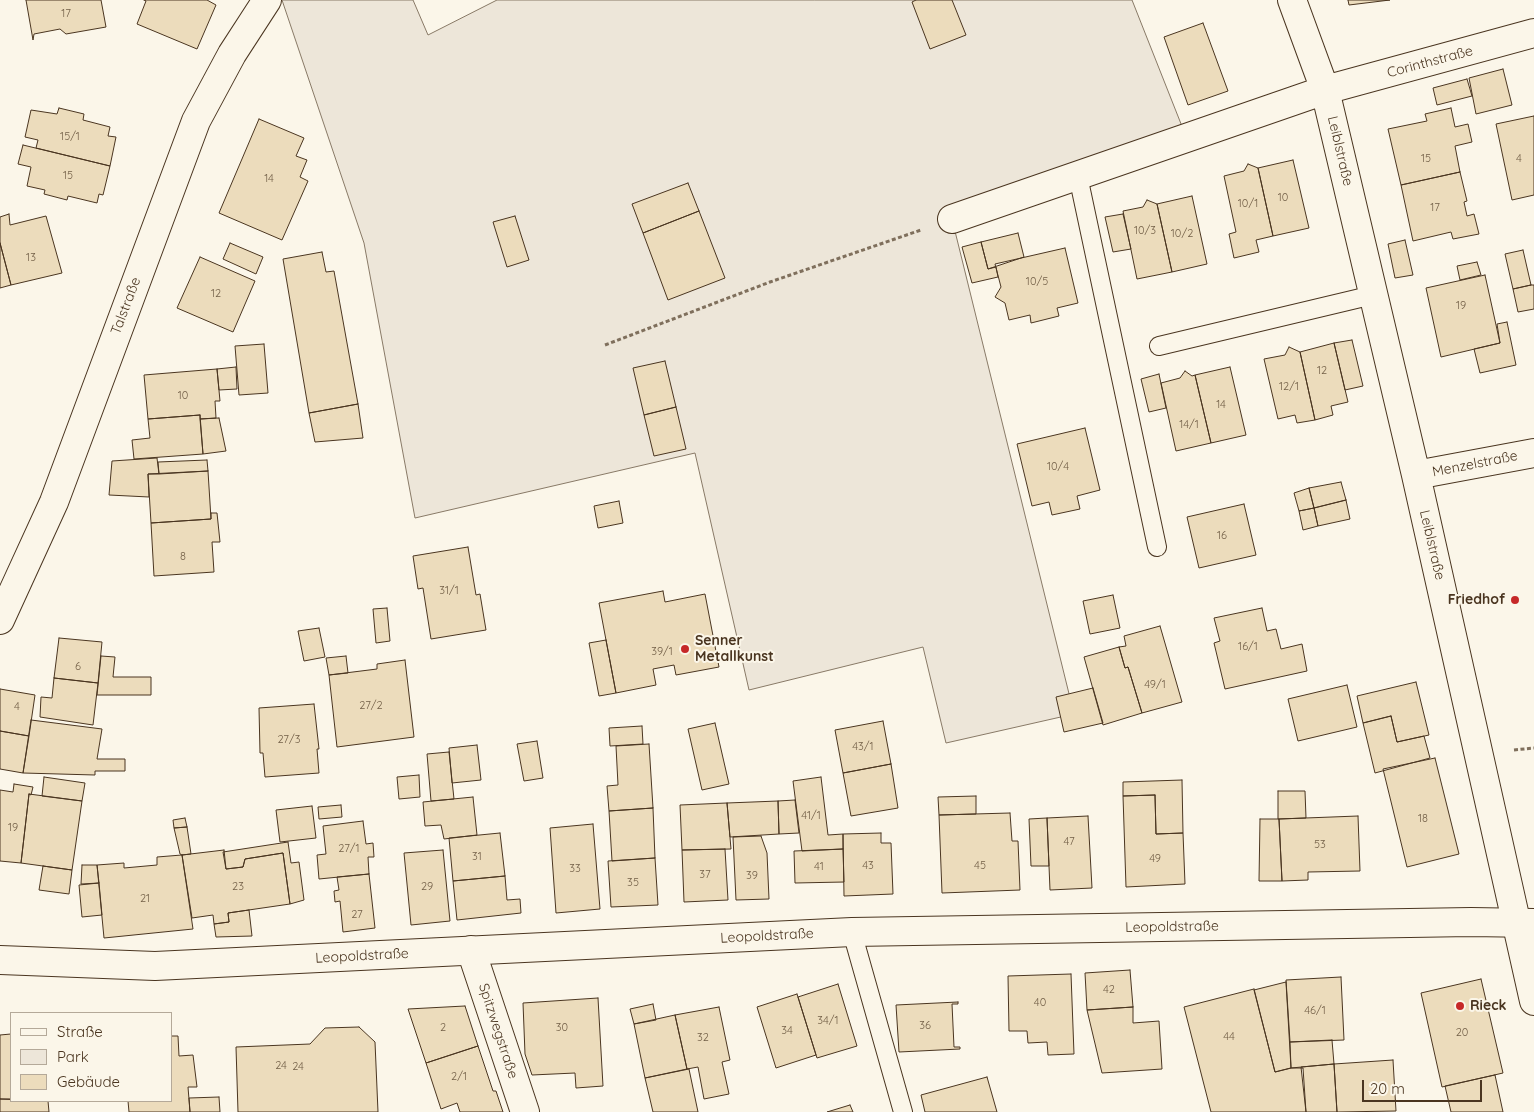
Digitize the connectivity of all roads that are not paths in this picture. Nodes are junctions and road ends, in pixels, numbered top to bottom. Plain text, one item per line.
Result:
1 (268, 0) edge
2 (1292, 0) edge
3 (1534, 33) edge
4 (1326, 90) junction
5 (1078, 176) junction
6 (952, 219) road end
7 (1373, 295) junction
8 (1159, 346) dead end
9 (1534, 452) edge
10 (1416, 475) junction
11 (1157, 547) dead end
12 (0, 620) edge
13 (1525, 923) edge
14 (852, 932) junction
15 (471, 950) junction
16 (0, 960) edge
17 (1534, 1001) edge
18 (525, 1112) edge
19 (903, 1112) edge

1 - 12 street, Talstraße
2 - 4 street, Leiblstraße
3 - 4 street, Corinthstraße
4 - 5 street
4 - 7 street, Leiblstraße
5 - 6 street
5 - 11 lane
7 - 8 lane
7 - 10 street, Leiblstraße
9 - 10 street, Menzelstraße
10 - 13 street, Leiblstraße
13 - 14 street, Leopoldstraße
13 - 17 street, Leiblstraße
14 - 15 street, Leopoldstraße
14 - 19 lane
15 - 16 street, Leopoldstraße
15 - 18 street, Spitzwegstraße

